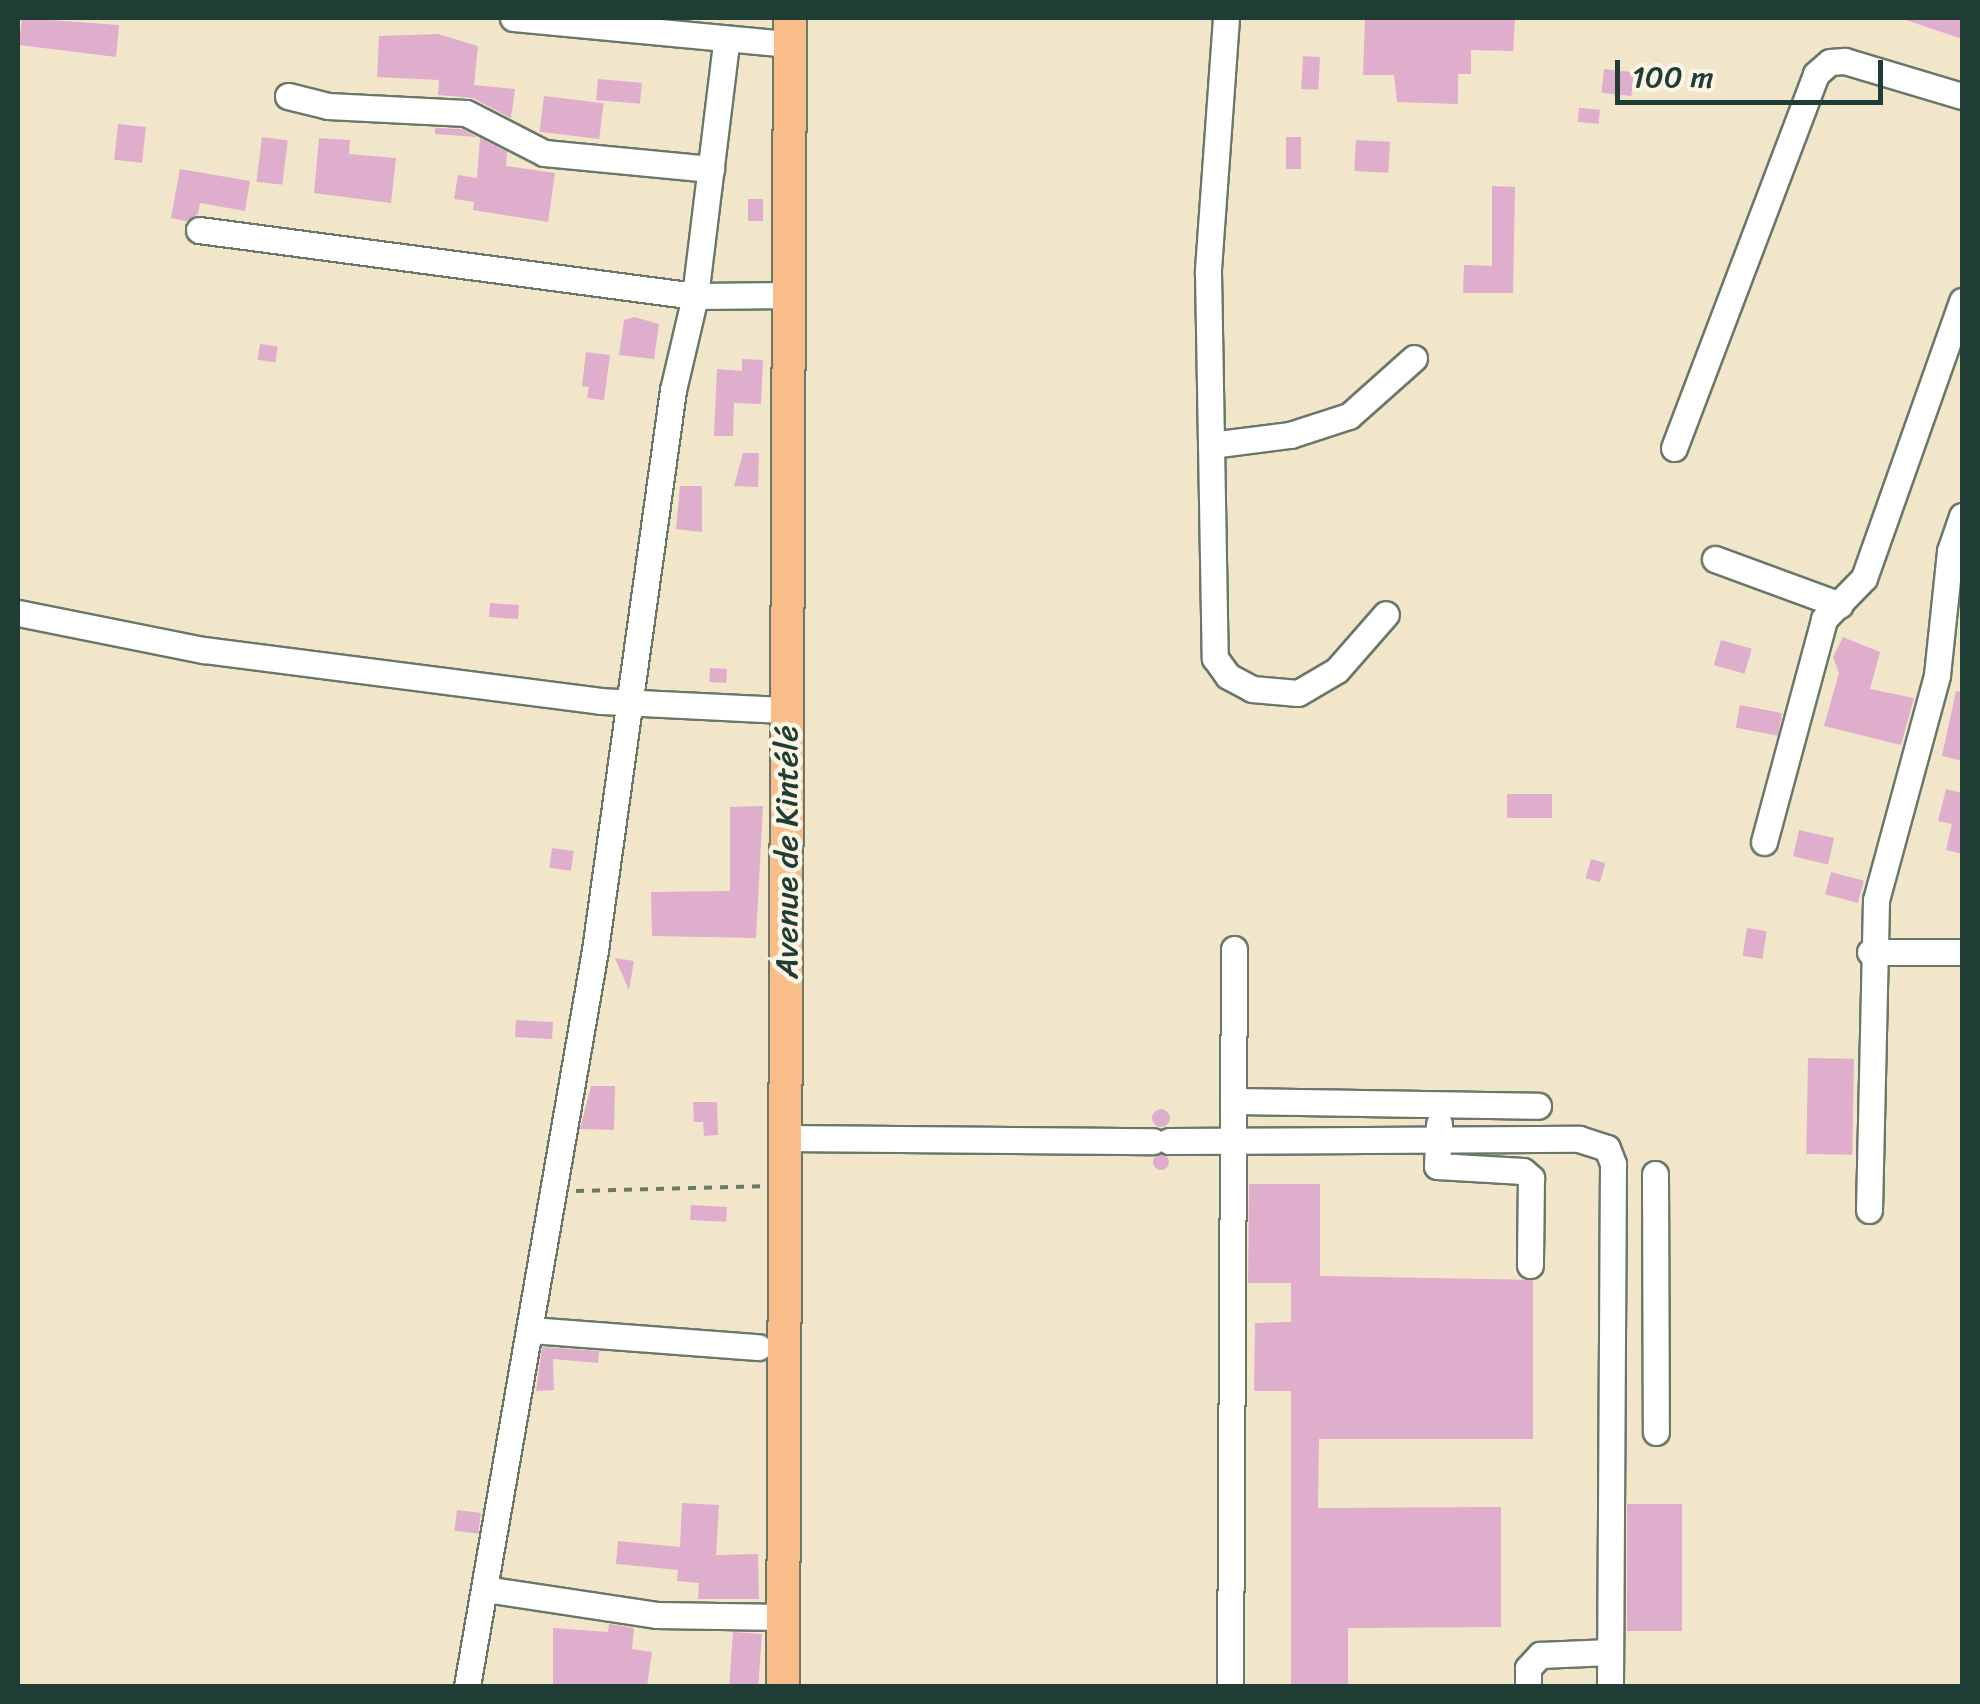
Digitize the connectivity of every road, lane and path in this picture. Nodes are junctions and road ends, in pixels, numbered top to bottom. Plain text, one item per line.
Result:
1 (513, 18) edge
2 (1226, 18) edge
3 (790, 31) edge
4 (726, 42) junction
5 (288, 96) dead end
6 (1962, 96) edge
7 (710, 169) junction
8 (199, 230) dead end
9 (790, 295) junction
10 (694, 296) junction
11 (1962, 301) edge
12 (1414, 358) dead end
13 (1211, 445) junction
14 (1674, 448) dead end
15 (1962, 516) edge
16 (1714, 558) dead end
17 (1840, 604) junction
18 (18, 613) edge
19 (1386, 614) dead end
20 (1953, 636) edge
21 (630, 702) junction
22 (786, 710) junction
23 (1764, 842) dead end
24 (1234, 949) dead end
25 (1870, 952) junction
26 (1962, 952) edge
27 (1234, 1101) junction
28 (1440, 1104) junction
29 (1538, 1106) dead end
30 (786, 1138) junction
31 (1233, 1141) junction
32 (1438, 1141) junction
33 (1655, 1174) dead end
34 (786, 1185) junction
35 (550, 1192) junction
36 (1869, 1210) dead end
37 (1530, 1265) dead end
38 (1612, 1274) junction
39 (1656, 1274) junction
40 (530, 1330) junction
41 (758, 1346) dead end
42 (1612, 1399) junction
43 (1656, 1399) junction
44 (1656, 1432) dead end
45 (485, 1589) junction
46 (784, 1618) junction
47 (1610, 1652) junction
48 (466, 1686) edge
49 (784, 1686) edge
50 (1230, 1686) edge
51 (1528, 1686) edge
52 (1610, 1686) edge

1 - 4 street
2 - 13 street
3 - 4 street
3 - 9 main road, Avenue de Kintélé
4 - 7 street
5 - 7 street
6 - 14 street
7 - 10 street
8 - 10 street
9 - 10 street
9 - 22 main road, Avenue de Kintélé
10 - 21 street
11 - 17 street
12 - 13 street
13 - 19 street
15 - 20 street
16 - 17 street
17 - 23 street
18 - 21 street
20 - 25 street
21 - 22 street
21 - 35 street
22 - 30 main road, Avenue de Kintélé
24 - 27 street
25 - 26 street
25 - 36 street
27 - 28 street
27 - 31 street
28 - 29 street
28 - 32 street
30 - 31 street
30 - 34 main road, Avenue de Kintélé
31 - 32 street
31 - 50 street
32 - 37 street
32 - 38 street
33 - 39 street
34 - 35 path
34 - 46 main road, Avenue de Kintélé
35 - 40 street
38 - 39 street
38 - 42 street
39 - 43 street
40 - 41 street
40 - 45 street
42 - 43 street
42 - 47 street
43 - 44 street
45 - 46 street
45 - 48 street
46 - 49 main road, Avenue de Kintélé
47 - 51 street
47 - 52 street

